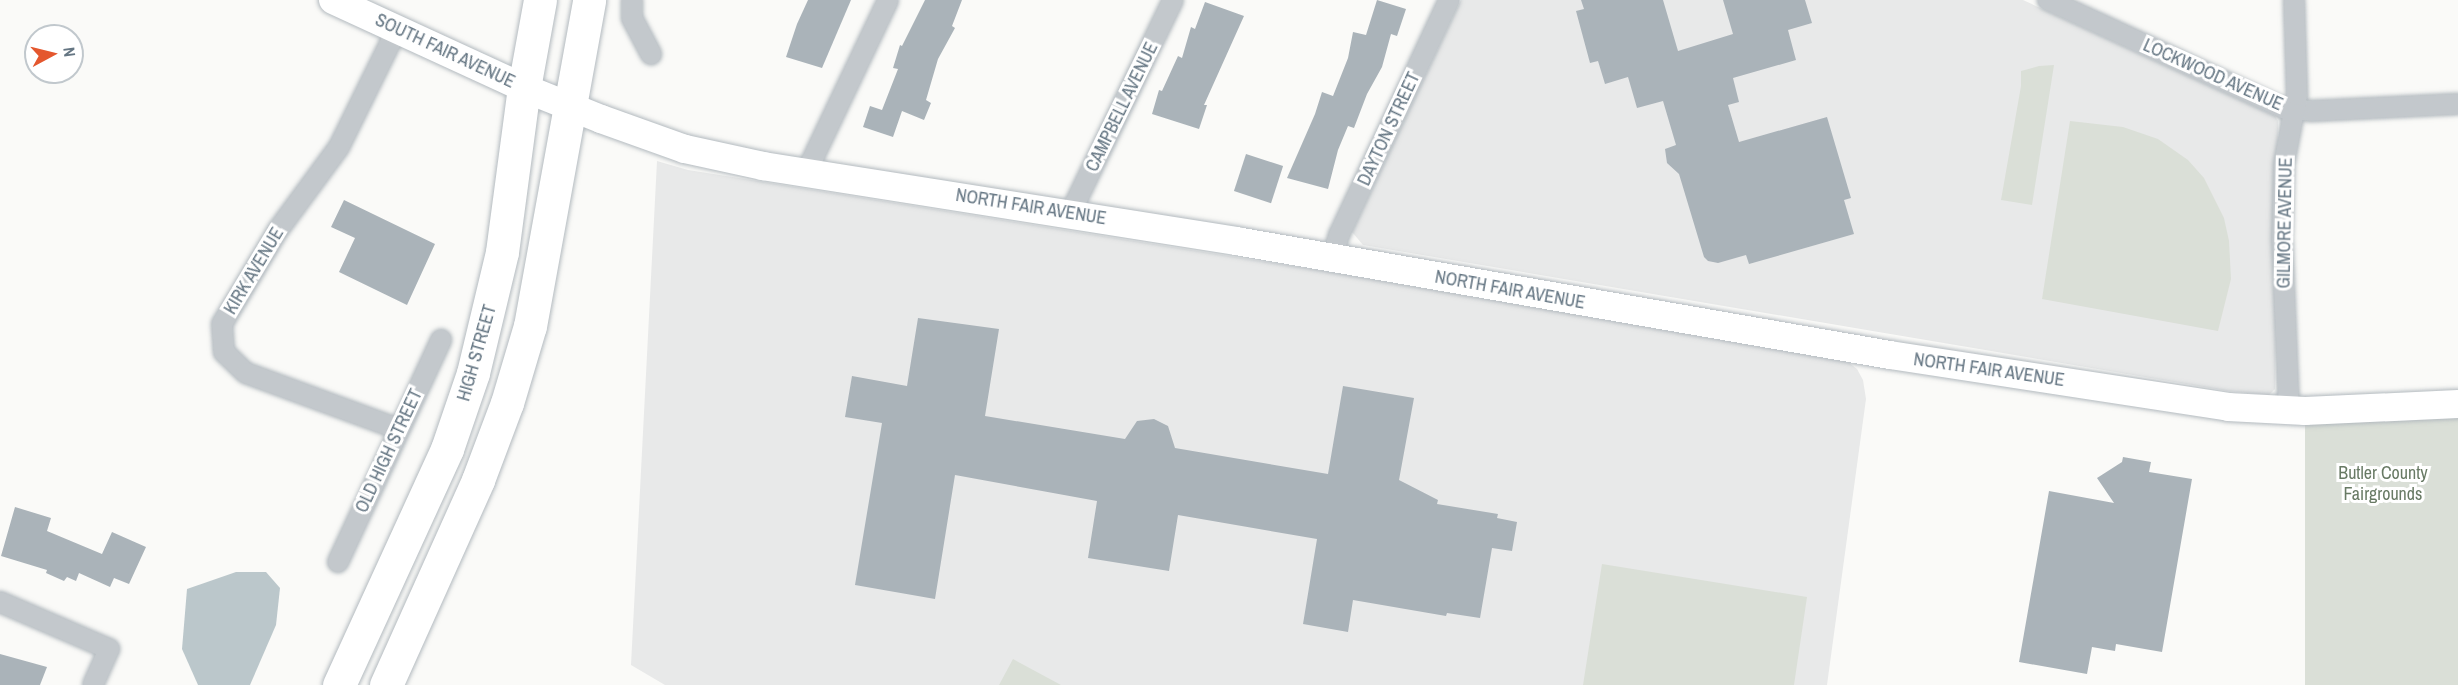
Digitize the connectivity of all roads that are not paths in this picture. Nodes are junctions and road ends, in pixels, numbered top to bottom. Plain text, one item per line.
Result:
1 (333, 0) edge
2 (540, 0) edge
3 (589, 0) edge
4 (632, 0) edge
5 (888, 0) edge
6 (1173, 0) edge
7 (1449, 0) edge
8 (2048, 0) edge
9 (2294, 0) edge
10 (397, 29) junction
11 (651, 54) dead end
12 (524, 88) junction
13 (2458, 104) edge
14 (571, 107) junction
15 (2296, 111) junction
16 (806, 173) junction
17 (1070, 214) junction
18 (1332, 259) junction
19 (441, 340) dead end
20 (2458, 404) edge
21 (2289, 411) junction
22 (398, 429) junction
23 (338, 562) dead end
24 (0, 602) edge
25 (93, 685) edge
26 (339, 685) edge
27 (386, 685) edge

1 - 10 street, SOUTH FAIR AVENUE
2 - 12 highway, HIGH STREET
3 - 14 highway
4 - 11 street
5 - 16 street
6 - 17 street, CAMPBELL AVENUE
7 - 18 street, DAYTON STREET
8 - 15 street, LOCKWOOD AVENUE
9 - 15 street, GILMORE AVENUE
10 - 12 street, SOUTH FAIR AVENUE
10 - 22 street, KIRK AVENUE
12 - 14 street, SOUTH FAIR AVENUE
12 - 26 highway, HIGH STREET
13 - 15 street, LOCKWOOD AVENUE
14 - 16 street, NORTH FAIR AVENUE
14 - 27 highway
15 - 21 street, GILMORE AVENUE
16 - 17 street, NORTH FAIR AVENUE
17 - 18 street, NORTH FAIR AVENUE
18 - 21 street, NORTH FAIR AVENUE
19 - 22 street, OLD HIGH STREET
20 - 21 street, NORTH FAIR AVENUE
22 - 23 street, OLD HIGH STREET
24 - 25 street

